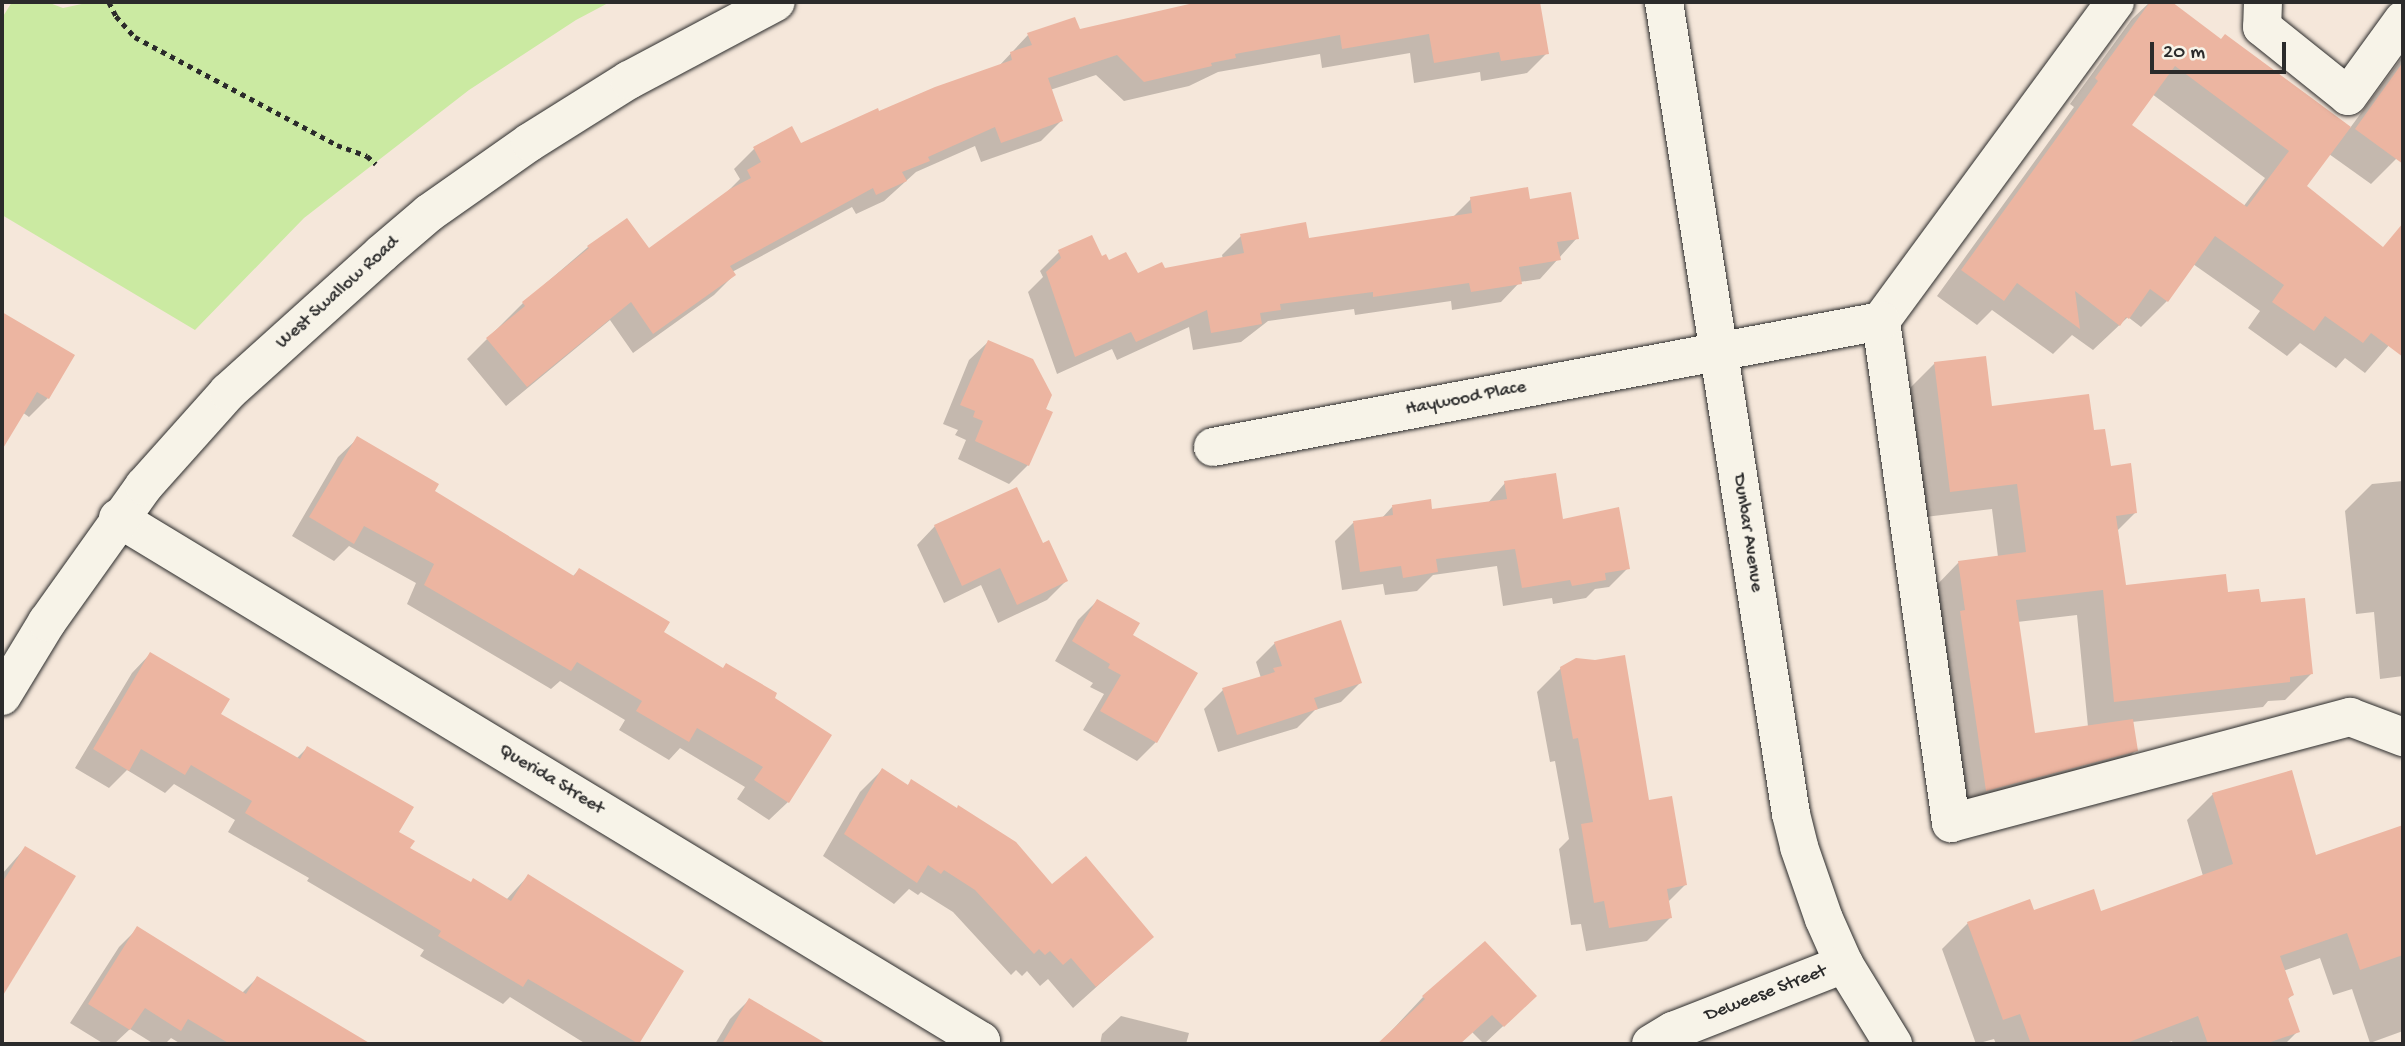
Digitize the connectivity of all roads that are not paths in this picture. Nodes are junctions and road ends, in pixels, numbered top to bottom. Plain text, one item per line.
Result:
1 (775, 2) edge
2 (1664, 2) edge
3 (2115, 2) edge
4 (2263, 2) edge
5 (2403, 20) edge
6 (1881, 321) junction
7 (1719, 352) junction
8 (1213, 447) dead end
9 (118, 518) junction
10 (2, 696) edge
11 (2403, 737) edge
12 (1843, 964) junction
13 (979, 1044) edge
14 (1651, 1044) edge
15 (1893, 1044) edge

1 - 9 street, West Swallow Road
2 - 7 street, Dunbar Avenue
3 - 6 street
4 - 5 street
6 - 7 street, Haywood Place
6 - 11 street
7 - 8 street, Haywood Place
7 - 12 street, Dunbar Avenue
9 - 10 street, West Swallow Road
9 - 13 street, Querida Street
12 - 14 street, Deweese Street
12 - 15 street, Dunbar Avenue

